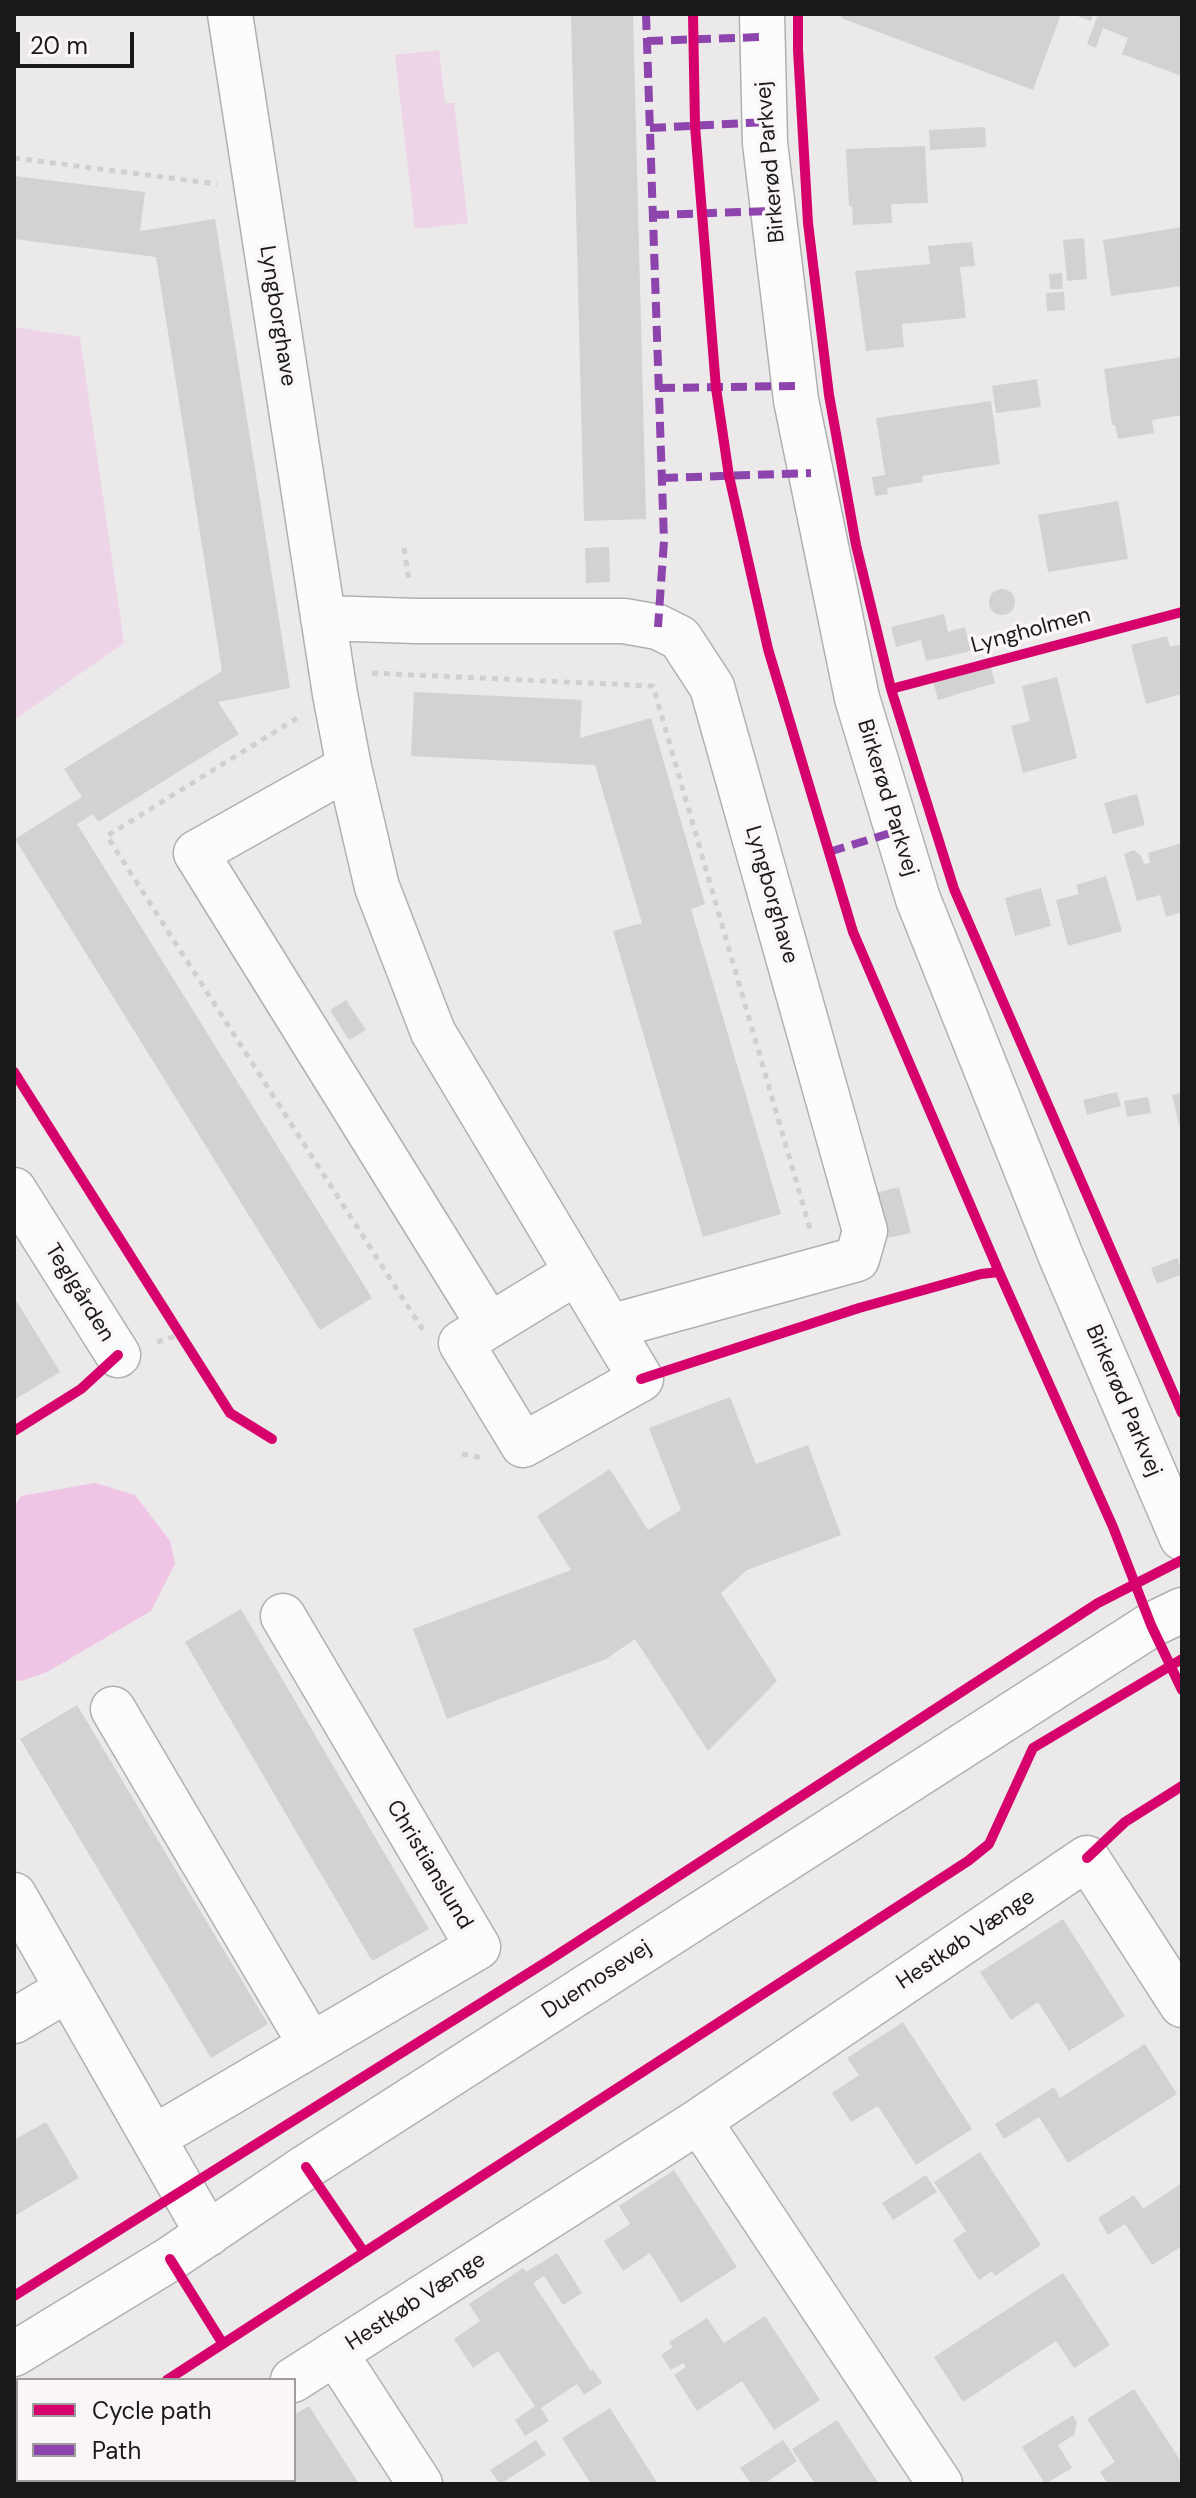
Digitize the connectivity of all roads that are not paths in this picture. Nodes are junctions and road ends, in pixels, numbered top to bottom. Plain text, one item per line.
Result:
1 (230, 14) edge
2 (762, 14) edge
3 (323, 618) junction
4 (349, 767) junction
5 (14, 1190) edge
6 (577, 1272) junction
7 (489, 1325) junction
8 (610, 1327) junction
9 (118, 1355) dead end
10 (1182, 1538) edge
11 (1182, 1610) edge
12 (283, 1616) dead end
13 (113, 1709) dead end
14 (14, 1895) edge
15 (68, 1989) junction
16 (1182, 2005) edge
17 (14, 2021) edge
18 (311, 2045) junction
19 (699, 2121) junction
20 (153, 2138) junction
21 (208, 2234) junction
22 (335, 2353) junction
23 (14, 2354) edge
24 (296, 2378) edge
25 (420, 2484) edge
26 (940, 2484) edge

1 - 3 street, Lyngborghave
2 - 10 street, Birkerød Parkvej
3 - 4 street, Lyngborghave
3 - 8 street, Lyngborghave
4 - 6 street, Lyngborghave
4 - 7 street
5 - 9 street, Teglgården
6 - 7 street, Lyngborghave
6 - 8 street, Lyngborghave
7 - 8 street, Lyngborghave
11 - 21 street, Duemosevej
12 - 18 street, Christianslund
13 - 18 street
14 - 15 street
15 - 17 street
15 - 20 street
16 - 19 street, Hestkøb Vænge
18 - 20 street, Christianslund
19 - 22 street, Hestkøb Vænge
19 - 26 street
20 - 21 street
21 - 23 street, Duemosevej
22 - 24 street, Hestkøb Vænge
22 - 25 street, Hestkøb Vænge

